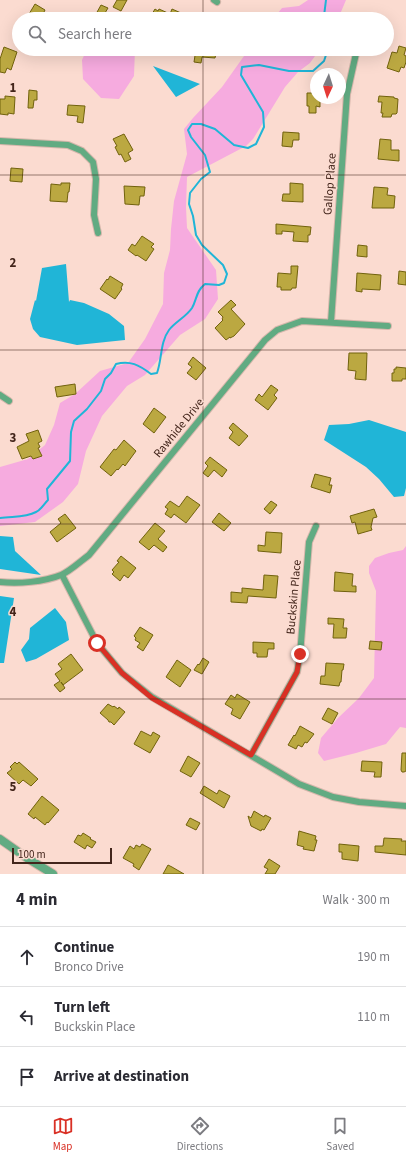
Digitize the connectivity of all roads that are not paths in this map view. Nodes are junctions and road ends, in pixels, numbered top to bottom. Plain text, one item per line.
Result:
1 (355, 56) edge
2 (0, 141) edge
3 (98, 233) dead end
4 (331, 322) junction
5 (388, 326) dead end
6 (0, 395) edge
7 (9, 401) dead end
8 (316, 526) dead end
9 (62, 575) junction
10 (0, 582) edge
11 (251, 755) junction
12 (406, 806) edge
13 (0, 839) edge
14 (53, 874) edge

1 - 4 street, Gallop Place
2 - 3 street
4 - 5 street, Rawhide Drive
4 - 9 street, Rawhide Drive
6 - 7 street
8 - 11 street, Buckskin Place
9 - 10 street, Rawhide Drive
9 - 11 street
11 - 12 street
13 - 14 street

